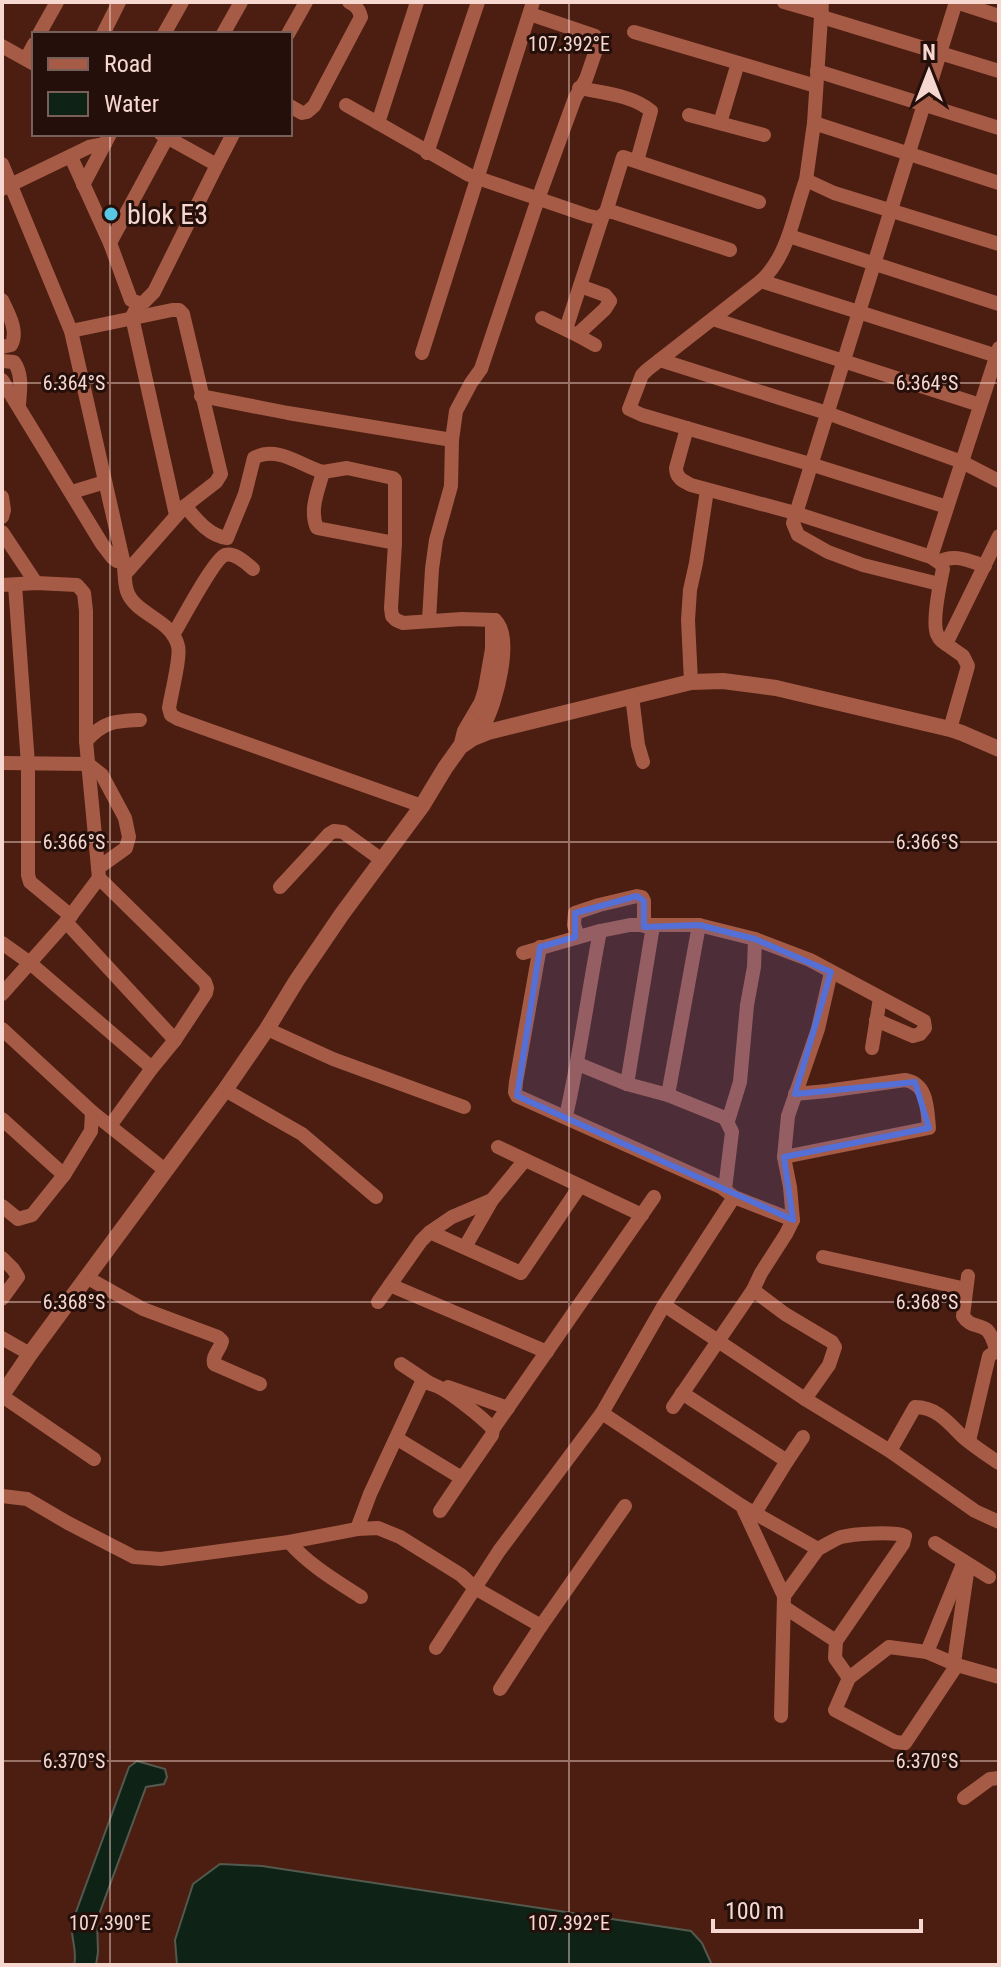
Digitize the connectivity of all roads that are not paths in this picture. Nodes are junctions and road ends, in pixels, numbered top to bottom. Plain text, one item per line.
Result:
1 (57, 2) edge
2 (119, 2) edge
3 (182, 2) edge
4 (241, 2) edge
5 (349, 2) edge
6 (417, 2) edge
7 (478, 2) edge
8 (784, 2) edge
9 (956, 2) edge
10 (299, 4) edge
11 (531, 8) edge
12 (822, 11) edge
13 (999, 16) edge
14 (40, 32) edge
15 (104, 32) edge
16 (165, 32) edge
17 (224, 32) edge
18 (289, 32) edge
19 (634, 32) dead end
20 (2, 46) edge
21 (940, 52) junction
22 (30, 61) edge
23 (738, 63) junction
24 (999, 71) edge
25 (816, 78) junction
26 (579, 88) junction
27 (924, 104) junction
28 (346, 105) dead end
29 (292, 107) edge
30 (689, 115) dead end
31 (378, 123) junction
32 (720, 123) junction
33 (814, 123) junction
34 (999, 128) edge
35 (764, 135) dead end
36 (165, 136) edge
37 (168, 136) edge
38 (232, 136) edge
39 (108, 139) edge
40 (427, 153) junction
41 (908, 155) junction
42 (71, 157) junction
43 (637, 161) junction
44 (2, 164) edge
45 (217, 165) junction
46 (479, 178) junction
47 (806, 180) junction
48 (999, 183) edge
49 (83, 185) junction
50 (7, 187) edge
51 (538, 199) junction
52 (759, 202) dead end
53 (891, 210) junction
54 (605, 214) junction
55 (789, 236) junction
56 (110, 243) junction
57 (999, 244) edge
58 (730, 250) dead end
59 (874, 264) junction
60 (761, 281) junction
61 (580, 286) junction
62 (2, 300) edge
63 (139, 303) junction
64 (999, 304) edge
65 (858, 312) junction
66 (132, 317) junction
67 (542, 318) dead end
68 (713, 319) junction
69 (71, 331) junction
70 (571, 332) junction
71 (595, 345) dead end
72 (2, 347) edge
73 (998, 352) edge
74 (422, 353) dead end
75 (660, 360) junction
76 (2, 361) edge
77 (843, 362) junction
78 (2, 380) edge
79 (201, 396) junction
80 (19, 405) junction
81 (980, 405) junction
82 (827, 413) junction
83 (687, 428) junction
84 (452, 440) junction
85 (962, 462) junction
86 (810, 464) junction
87 (323, 472) junction
88 (999, 481) edge
89 (105, 482) junction
90 (707, 490) junction
91 (72, 492) junction
92 (2, 497) edge
93 (947, 507) junction
94 (180, 511) junction
95 (795, 513) junction
96 (2, 517) edge
97 (2, 532) edge
98 (999, 536) edge
99 (221, 538) junction
100 (395, 543) junction
101 (225, 555) junction
102 (935, 560) junction
103 (985, 566) junction
104 (124, 567) junction
105 (253, 569) dead end
106 (36, 583) junction
107 (939, 584) junction
108 (8, 585) edge
109 (429, 620) junction
110 (173, 635) junction
111 (946, 644) junction
112 (691, 682) junction
113 (632, 696) junction
114 (140, 720) dead end
115 (950, 729) junction
116 (86, 741) junction
117 (467, 742) junction
118 (999, 749) edge
119 (643, 762) dead end
120 (2, 763) edge
121 (28, 764) junction
122 (88, 764) junction
123 (422, 806) junction
124 (382, 860) junction
125 (99, 873) junction
126 (280, 887) dead end
127 (68, 919) junction
128 (699, 925) junction
129 (648, 926) junction
130 (600, 931) junction
131 (578, 936) junction
132 (755, 939) junction
133 (2, 943) edge
134 (540, 947) junction
135 (523, 953) dead end
136 (30, 963) junction
137 (831, 972) junction
138 (2, 994) edge
139 (880, 998) junction
140 (876, 1020) junction
141 (2, 1029) edge
142 (267, 1029) junction
143 (175, 1040) junction
144 (872, 1048) dead end
145 (578, 1064) junction
146 (152, 1068) junction
147 (627, 1084) junction
148 (225, 1090) junction
149 (795, 1094) junction
150 (668, 1095) junction
151 (464, 1107) dead end
152 (92, 1112) junction
153 (566, 1116) junction
154 (2, 1119) edge
155 (728, 1121) junction
156 (110, 1126) junction
157 (498, 1147) dead end
158 (784, 1157) junction
159 (525, 1160) junction
160 (165, 1170) junction
161 (64, 1175) junction
162 (580, 1186) junction
163 (730, 1193) junction
164 (376, 1197) dead end
165 (654, 1197) dead end
166 (492, 1200) junction
167 (2, 1206) edge
168 (642, 1215) junction
169 (793, 1220) junction
170 (430, 1232) junction
171 (465, 1247) junction
172 (823, 1257) dead end
173 (2, 1258) edge
174 (86, 1277) junction
175 (390, 1285) junction
176 (753, 1290) junction
177 (2, 1299) edge
178 (378, 1302) dead end
179 (664, 1305) junction
180 (2, 1338) edge
181 (716, 1341) junction
182 (998, 1349) edge
183 (547, 1352) junction
184 (30, 1354) junction
185 (401, 1364) dead end
186 (260, 1384) dead end
187 (433, 1384) junction
188 (682, 1393) junction
189 (2, 1396) edge
190 (805, 1399) junction
191 (673, 1407) dead end
192 (508, 1408) junction
193 (602, 1413) junction
194 (493, 1429) junction
195 (803, 1437) dead end
196 (396, 1438) junction
197 (969, 1441) junction
198 (887, 1450) junction
199 (94, 1459) dead end
200 (787, 1461) junction
201 (999, 1463) edge
202 (463, 1477) junction
203 (2, 1496) edge
204 (625, 1506) dead end
205 (748, 1509) junction
206 (440, 1511) dead end
207 (999, 1522) edge
208 (357, 1529) junction
209 (289, 1542) junction
210 (935, 1543) dead end
211 (818, 1549) junction
212 (966, 1564) junction
213 (989, 1577) dead end
214 (475, 1588) junction
215 (361, 1597) dead end
216 (784, 1602) junction
217 (541, 1626) junction
218 (836, 1641) junction
219 (436, 1648) dead end
220 (927, 1652) junction
221 (956, 1664) junction
222 (847, 1676) junction
223 (999, 1677) edge
224 (500, 1689) dead end
225 (781, 1716) dead end
226 (999, 1778) edge
227 (964, 1798) dead end

1 - 14 street
2 - 15 street
3 - 16 street
4 - 17 street
5 - 29 street
6 - 31 street
7 - 40 street
8 - 12 street
9 - 13 street
9 - 21 street
10 - 18 street
11 - 26 street
11 - 46 street
12 - 21 street
12 - 25 street
19 - 23 street
20 - 22 street
21 - 24 street
21 - 27 street
23 - 25 street
23 - 32 street
25 - 27 street
25 - 33 street
26 - 43 street
26 - 51 street
27 - 34 street
27 - 41 street
28 - 31 street
30 - 32 street
31 - 40 street
32 - 35 street
33 - 41 street
33 - 47 street
36 - 56 street
37 - 45 street
38 - 45 street
39 - 42 street
39 - 49 street
40 - 46 street
41 - 48 street
41 - 53 street
42 - 49 street
42 - 50 street
43 - 52 street
43 - 54 street
44 - 50 street
45 - 63 street
46 - 51 street
46 - 74 street
47 - 53 street
47 - 55 street
49 - 56 street
50 - 69 street
51 - 54 street
51 - 84 street
53 - 57 street
53 - 59 street
54 - 58 street
54 - 61 street
55 - 59 street
55 - 60 street
56 - 63 street
59 - 64 street
59 - 65 street
60 - 65 street
60 - 68 street
61 - 70 street
61 - 70 street
62 - 72 street
63 - 66 street
65 - 73 street
65 - 77 street
66 - 69 street
66 - 79 street
66 - 94 street
67 - 70 street
68 - 75 street
68 - 77 street
69 - 89 street
70 - 71 street
73 - 81 street
75 - 82 street
75 - 83 street
76 - 80 street
77 - 81 street
77 - 82 street
78 - 80 street
79 - 84 street
79 - 94 street
80 - 91 street
81 - 85 street
82 - 85 street
82 - 86 street
83 - 86 street
83 - 90 street
84 - 109 street
85 - 88 street
85 - 93 street
86 - 93 street
86 - 95 street
87 - 99 street
87 - 100 street
87 - 100 street
89 - 91 street
89 - 104 street
90 - 95 street
90 - 112 street
91 - 104 street
92 - 96 street
93 - 102 street
94 - 99 street
94 - 104 street
95 - 102 street
95 - 107 street
97 - 106 street
98 - 103 street
99 - 101 street
100 - 109 street
101 - 105 street
101 - 110 street
102 - 103 street
102 - 107 street
103 - 111 street
104 - 110 street
106 - 108 street
106 - 116 street
107 - 111 street
108 - 121 street
109 - 117 street
110 - 123 street
111 - 115 street
112 - 113 street
112 - 115 street
113 - 117 street
113 - 119 street
114 - 116 street
115 - 118 street
116 - 122 street
117 - 123 street
120 - 121 street
121 - 122 street
121 - 127 street
122 - 125 street
122 - 125 street
123 - 124 street
124 - 126 street
124 - 142 street
125 - 127 street
125 - 143 street
127 - 136 street
127 - 143 street
128 - 129 street
128 - 132 street
128 - 150 street
129 - 130 street
129 - 131 street
129 - 147 street
130 - 131 street
130 - 145 street
131 - 134 street
132 - 137 street
132 - 155 street
133 - 136 street
134 - 135 street
134 - 153 street
136 - 138 street
136 - 146 street
137 - 139 street
137 - 149 street
139 - 140 street
139 - 140 street
140 - 144 street
141 - 152 street
142 - 148 street
142 - 151 street
143 - 146 street
145 - 147 street
145 - 153 street
146 - 156 street
147 - 150 street
148 - 160 street
148 - 164 street
149 - 158 street
149 - 158 street
150 - 155 street
152 - 156 street
152 - 161 street
153 - 163 street
154 - 161 street
155 - 163 street
156 - 160 street
157 - 159 street
158 - 169 street
159 - 162 street
159 - 166 street
160 - 174 street
161 - 167 street
162 - 168 street
162 - 171 street
163 - 169 street
163 - 179 street
165 - 168 street
166 - 170 street
166 - 171 street
168 - 183 street
169 - 176 street
170 - 171 street
170 - 175 street
172 - 182 street
173 - 177 street
174 - 184 street
174 - 186 street
175 - 178 street
175 - 183 street
176 - 181 street
176 - 190 street
179 - 181 street
179 - 193 street
180 - 184 street
181 - 188 street
181 - 190 street
182 - 197 street
183 - 192 street
184 - 189 street
185 - 187 street
187 - 192 street
187 - 194 street
187 - 196 street
188 - 191 street
188 - 200 street
189 - 199 street
190 - 198 street
192 - 194 street
193 - 205 street
193 - 214 street
194 - 202 street
195 - 200 street
196 - 202 street
196 - 208 street
197 - 198 street
197 - 201 street
198 - 207 street
200 - 205 street
202 - 206 street
203 - 209 street
204 - 217 street
205 - 211 street
205 - 216 street
208 - 209 street
208 - 214 street
209 - 215 street
210 - 212 street
211 - 216 street
211 - 218 street
212 - 213 street
212 - 220 street
212 - 221 street
214 - 217 street
214 - 219 street
216 - 218 street
216 - 225 street
217 - 224 street
218 - 222 street
220 - 221 street
220 - 222 street
221 - 222 street
221 - 223 street
226 - 227 street

